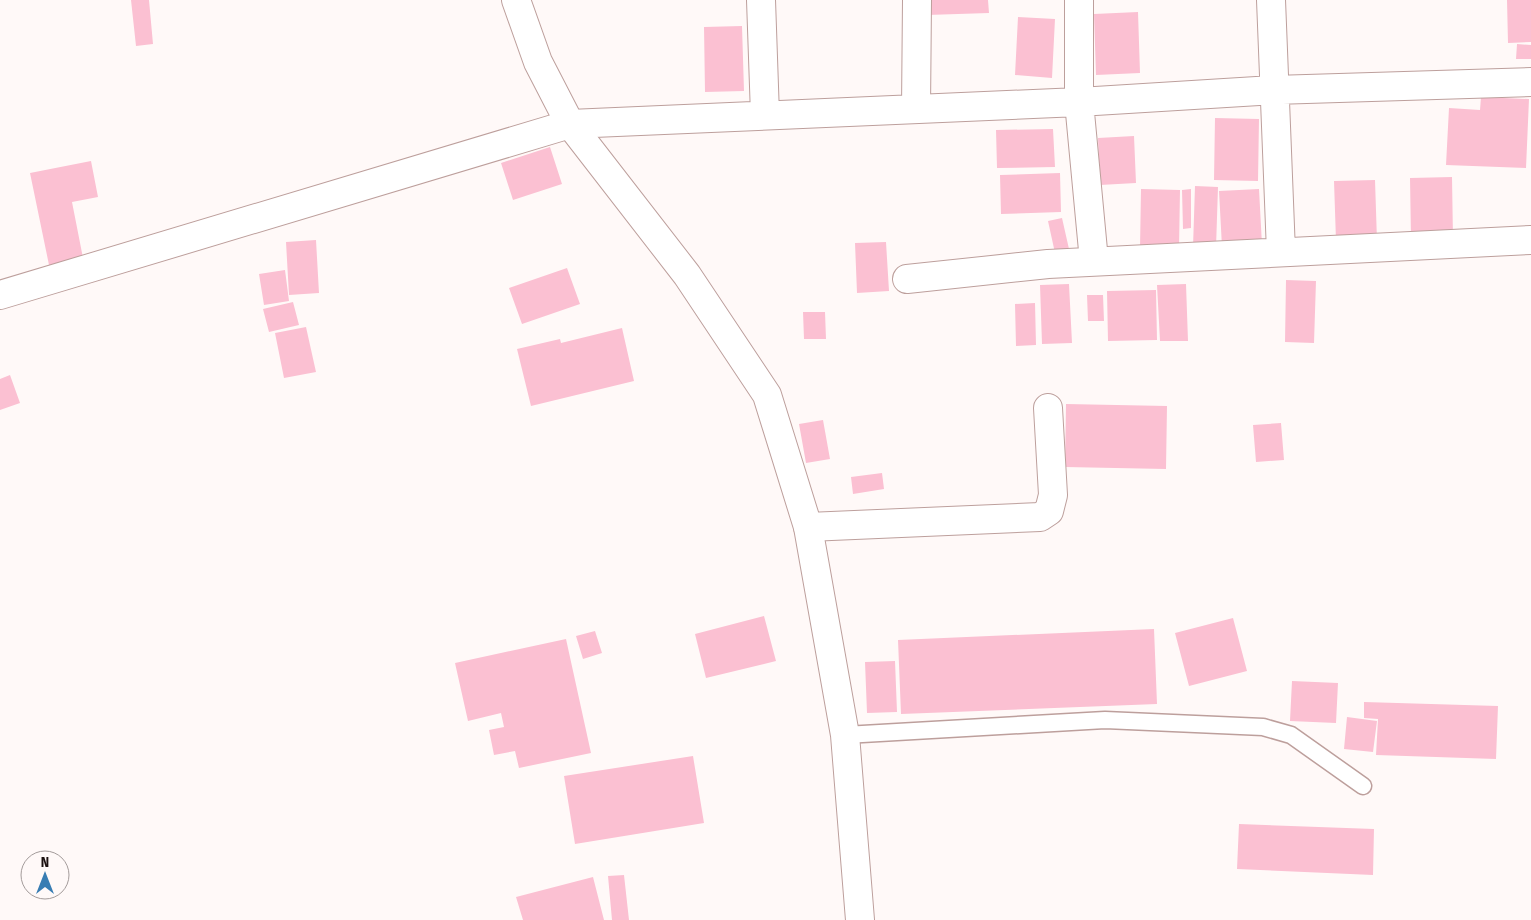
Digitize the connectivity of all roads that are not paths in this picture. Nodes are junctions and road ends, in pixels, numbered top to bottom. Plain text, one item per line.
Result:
1 (516, 0) edge
2 (761, 0) edge
3 (917, 0) edge
4 (1079, 0) edge
5 (1271, 0) edge
6 (1531, 82) edge
7 (1274, 90) junction
8 (1079, 102) junction
9 (916, 109) junction
10 (766, 116) junction
11 (570, 124) junction
12 (1531, 240) edge
13 (1281, 252) junction
14 (1094, 262) junction
15 (906, 279) dead end
16 (0, 295) edge
17 (1048, 408) dead end
18 (808, 527) junction
19 (844, 734) junction
20 (1363, 786) dead end
21 (860, 920) edge

1 - 11 street
2 - 10 street
3 - 9 street
4 - 8 street
5 - 7 street
6 - 7 street
7 - 8 street
7 - 13 street
8 - 9 street
8 - 14 street
9 - 10 street
10 - 11 street
11 - 16 street
11 - 18 street
12 - 13 street
13 - 14 street
14 - 15 street
17 - 18 street
18 - 19 street
19 - 20 lane
19 - 21 street

